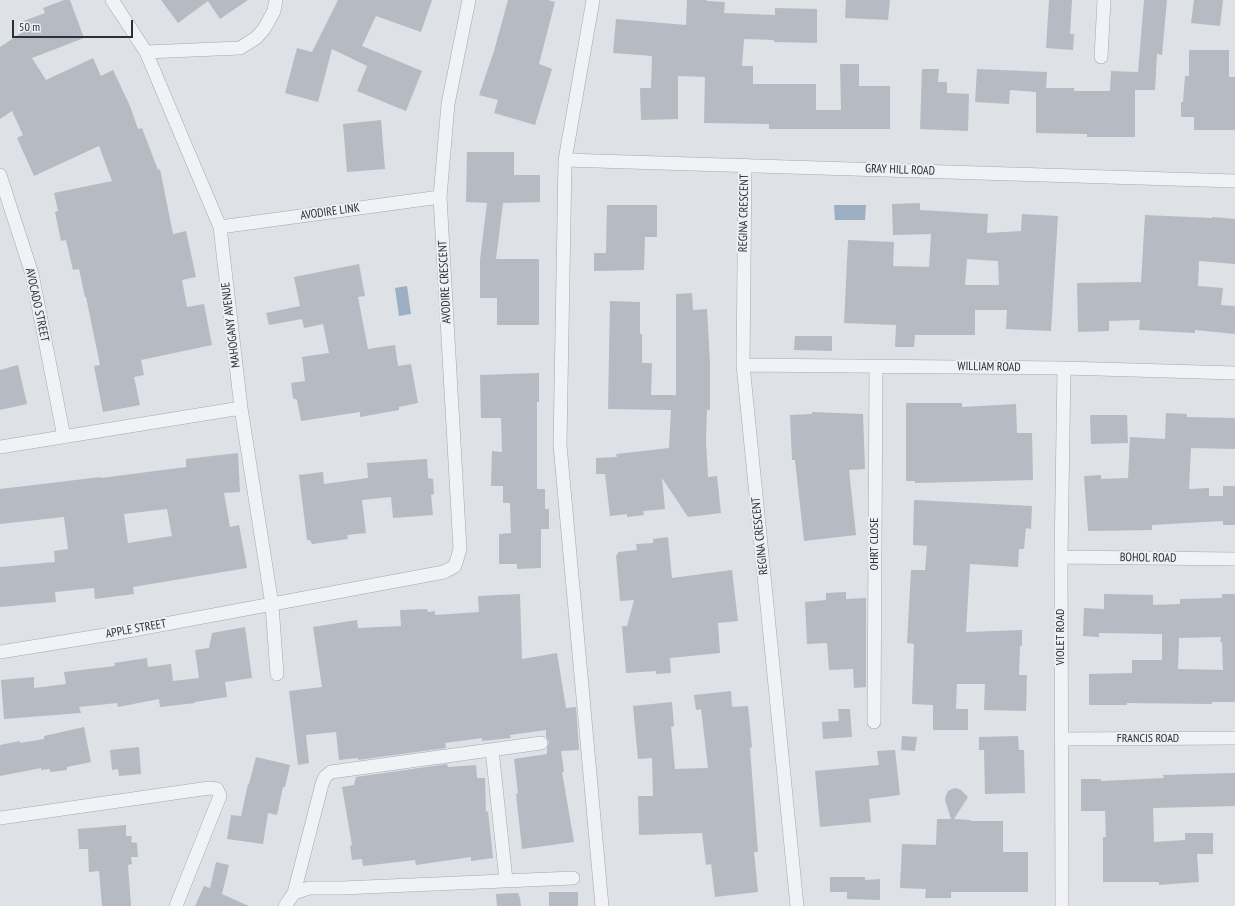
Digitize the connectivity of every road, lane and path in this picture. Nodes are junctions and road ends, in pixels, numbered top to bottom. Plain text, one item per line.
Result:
1 (112, 0) edge
2 (276, 0) edge
3 (469, 0) edge
4 (592, 0) edge
5 (1104, 0) edge
6 (146, 52) junction
7 (1101, 58) dead end
8 (565, 160) junction
9 (744, 165) junction
10 (0, 175) edge
11 (1235, 181) edge
12 (440, 197) junction
13 (220, 227) junction
14 (743, 365) junction
15 (876, 366) junction
16 (1064, 368) junction
17 (1235, 373) edge
18 (241, 408) junction
19 (64, 437) junction
20 (0, 447) edge
21 (1061, 557) junction
22 (1235, 559) edge
23 (455, 566) joint
24 (272, 605) junction
25 (0, 652) edge
26 (277, 674) dead end
27 (874, 722) dead end
28 (1235, 738) edge
29 (1061, 739) junction
30 (542, 743) dead end
31 (492, 750) junction
32 (0, 818) edge
33 (573, 878) dead end
34 (506, 880) junction
35 (294, 893) junction
36 (176, 906) edge
37 (285, 906) edge
38 (602, 906) edge
39 (797, 906) edge
40 (1062, 906) edge

1 - 6 street, MAHOGANY AVENUE
2 - 6 street
3 - 12 street, AVODIRE CRESCENT
4 - 8 street
5 - 7 street
6 - 13 street, MAHOGANY AVENUE
8 - 9 street, GRAY HILL ROAD
8 - 38 street
9 - 11 street, GRAY HILL ROAD
9 - 14 street, REGINA CRESCENT
10 - 19 street, AVOCADO STREET
12 - 13 street, AVODIRE LINK
12 - 23 street, AVODIRE CRESCENT
13 - 18 street, MAHOGANY AVENUE
14 - 15 street, WILLIAM ROAD
14 - 39 street, REGINA CRESCENT
15 - 16 street, WILLIAM ROAD
15 - 27 street, OHRT CLOSE
16 - 17 street, WILLIAM ROAD
16 - 21 street, VIOLET ROAD
18 - 19 street
18 - 24 street, MAHOGANY AVENUE
19 - 20 street
21 - 22 street, BOHOL ROAD
21 - 29 street, VIOLET ROAD
23 - 24 street, APPLE STREET
24 - 25 street, APPLE STREET
24 - 26 street, MAHOGANY AVENUE
28 - 29 street, FRANCIS ROAD
29 - 40 street, VIOLET ROAD
30 - 31 street
31 - 34 street
31 - 35 street
32 - 36 street
33 - 34 street
34 - 35 street
35 - 37 street

